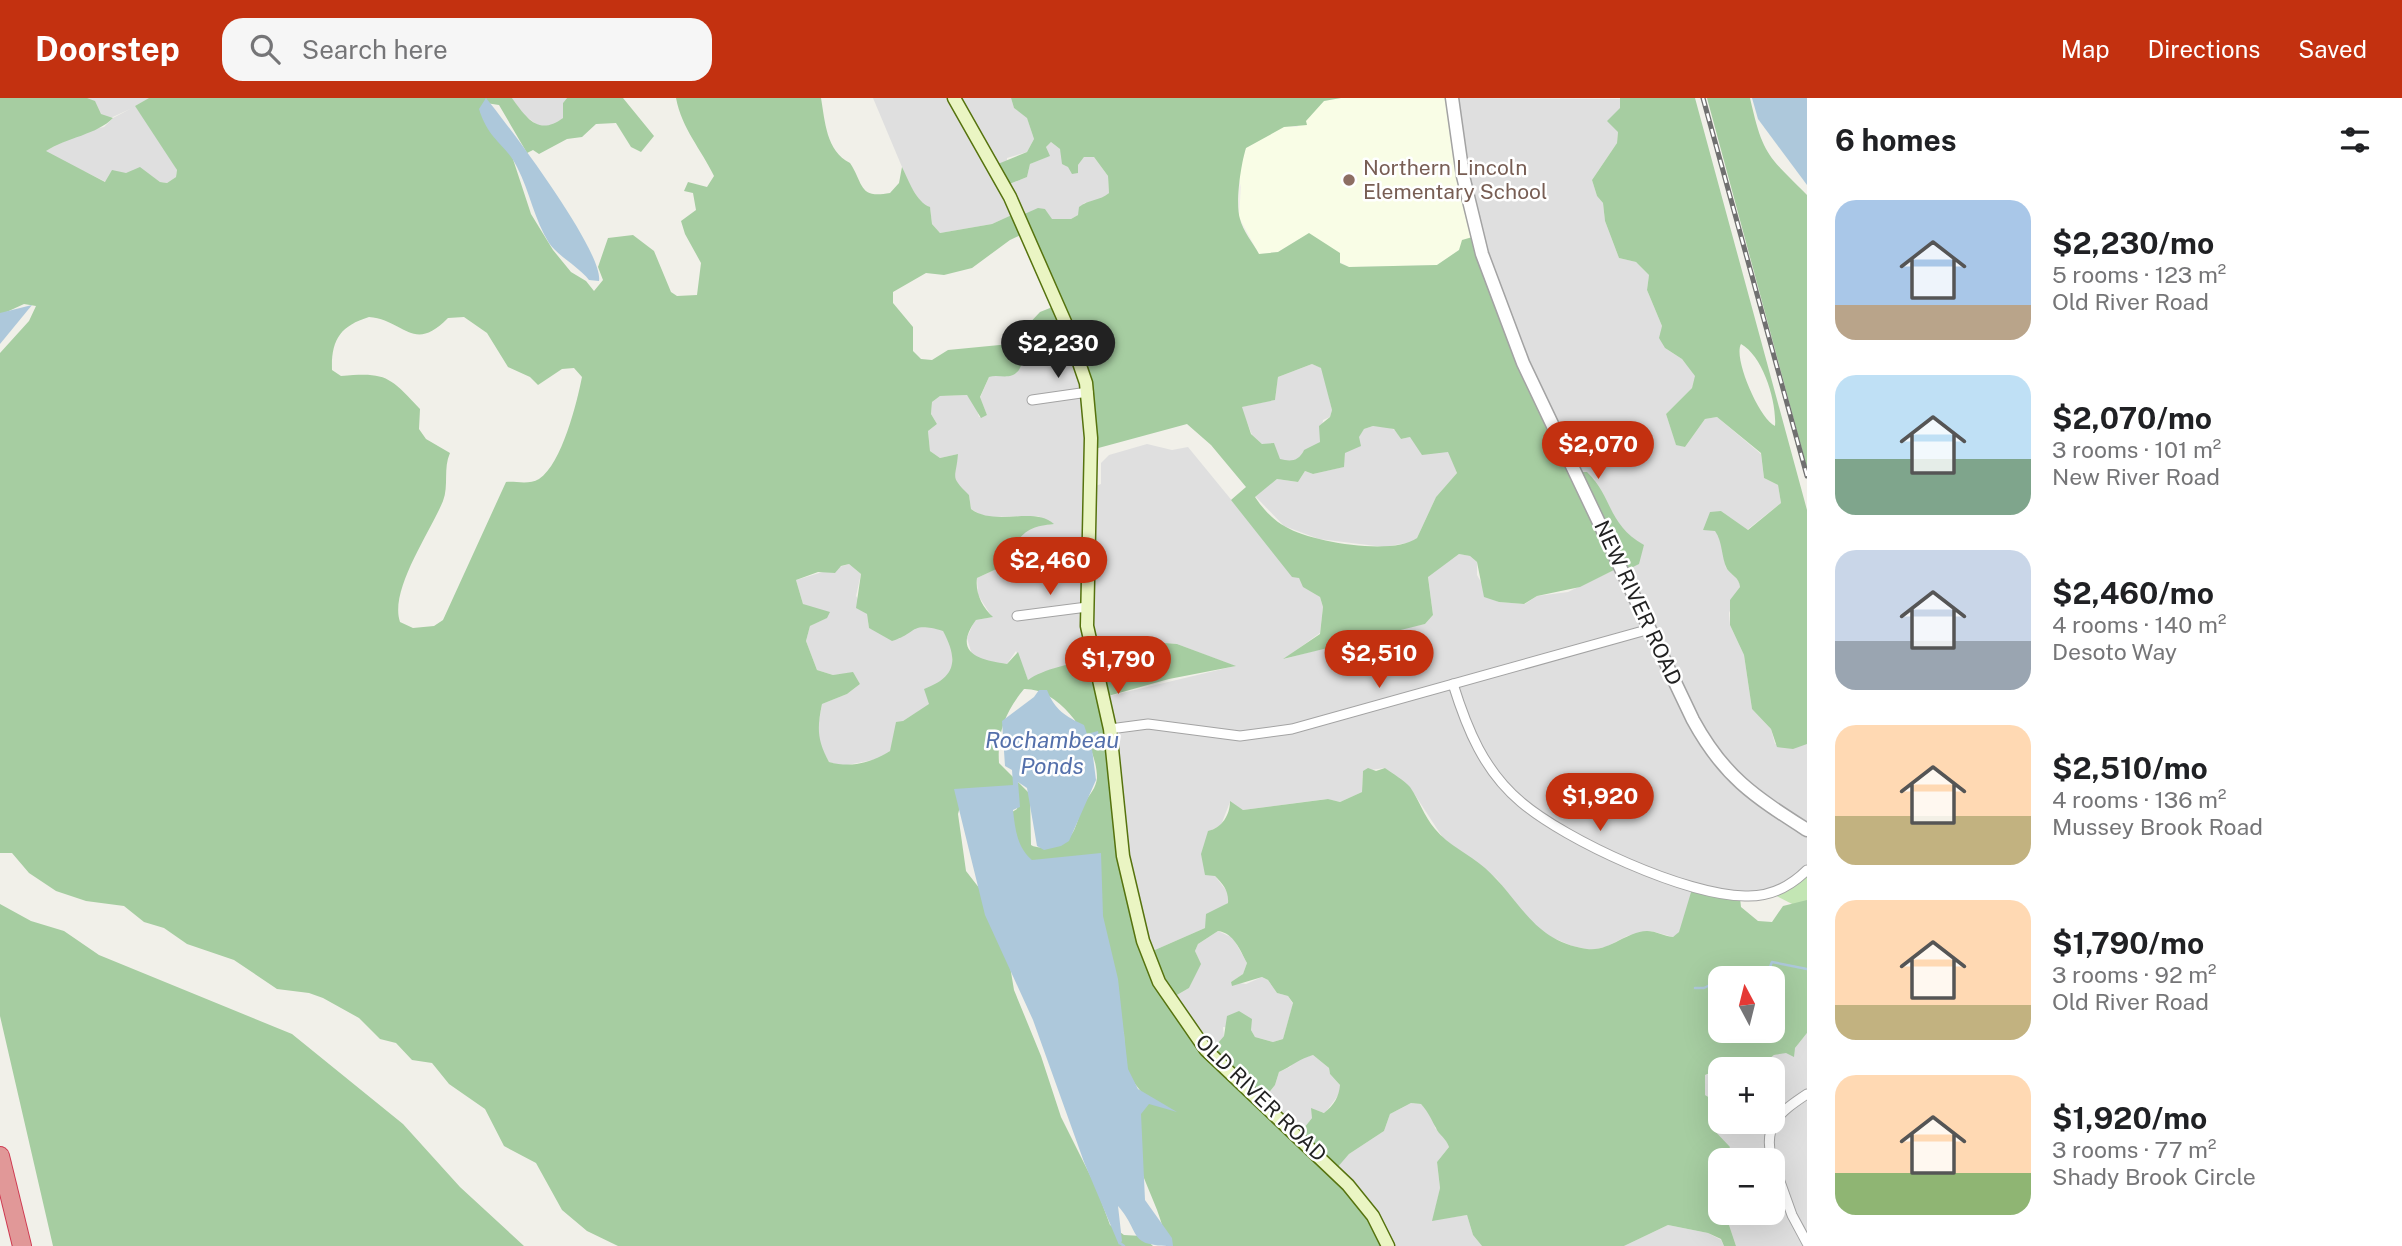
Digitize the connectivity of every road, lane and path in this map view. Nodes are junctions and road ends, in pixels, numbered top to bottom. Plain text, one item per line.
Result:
1 (954, 98) edge
2 (1452, 98) edge
3 (1088, 392) junction
4 (1032, 400) dead end
5 (1087, 607) junction
6 (1017, 616) dead end
7 (1650, 629) junction
8 (1453, 684) junction
9 (1110, 729) junction
10 (1807, 830) edge
11 (1807, 870) edge
12 (1807, 1094) edge
13 (1769, 1148) edge
14 (0, 1156) edge
15 (1785, 1198) edge
16 (1807, 1242) edge
17 (22, 1246) edge
18 (1388, 1246) edge

1 - 3 main road, OLD RIVER ROAD
2 - 7 street, NEW RIVER ROAD
3 - 4 street
3 - 5 main road, OLD RIVER ROAD
5 - 6 street
5 - 9 main road, OLD RIVER ROAD
7 - 8 street
7 - 10 street, NEW RIVER ROAD
8 - 9 street
8 - 11 street
9 - 18 main road, OLD RIVER ROAD
12 - 13 street
14 - 17 highway
15 - 16 street

